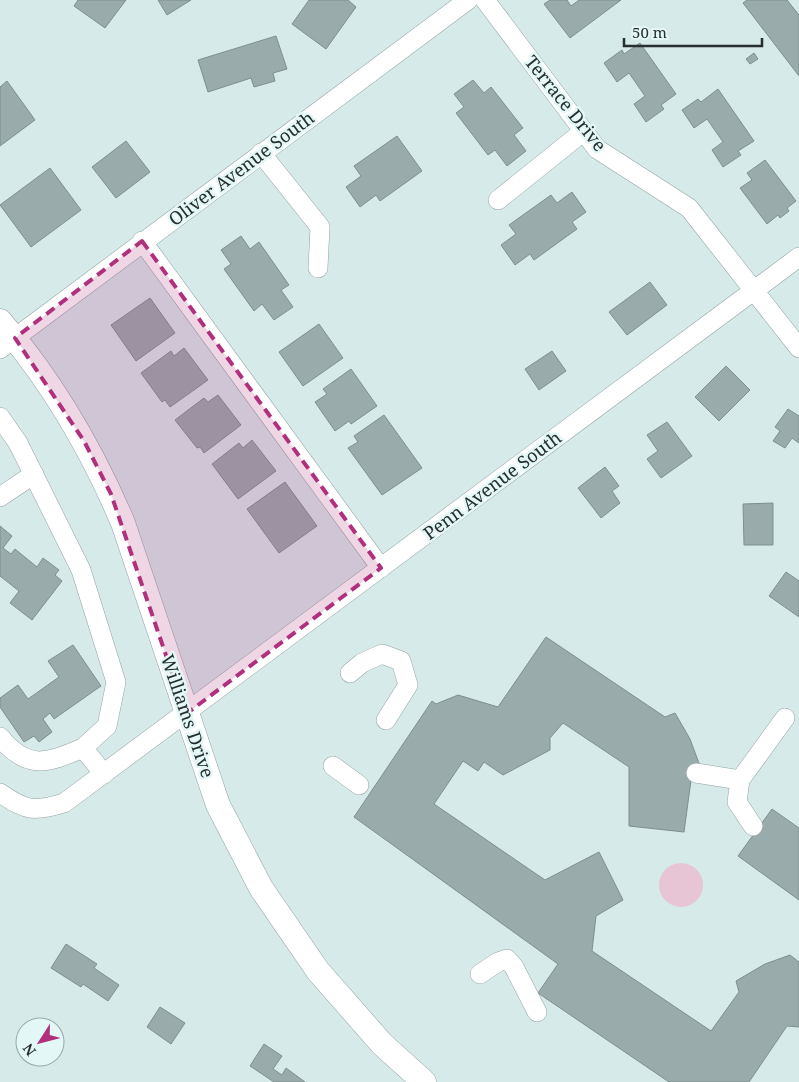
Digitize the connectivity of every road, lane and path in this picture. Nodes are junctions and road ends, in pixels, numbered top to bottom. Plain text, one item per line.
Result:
1 (468, 0) edge
2 (485, 0) edge
3 (584, 131) junction
4 (261, 153) junction
5 (498, 200) dead end
6 (142, 242) junction
7 (799, 257) edge
8 (318, 268) dead end
9 (753, 292) junction
10 (5, 336) edge
11 (799, 348) edge
12 (0, 417) edge
13 (34, 474) junction
14 (0, 497) edge
15 (381, 568) junction
16 (350, 673) dead end
17 (186, 714) junction
18 (785, 718) dead end
19 (386, 720) dead end
20 (0, 737) edge
21 (83, 748) junction
22 (333, 766) dead end
23 (696, 773) dead end
24 (104, 774) junction
25 (740, 780) junction
26 (359, 784) dead end
27 (0, 793) edge
28 (754, 826) dead end
29 (480, 974) dead end
30 (537, 1012) dead end
31 (424, 1082) edge

1 - 4 street, Oliver Avenue South
2 - 3 street, Terrace Drive
3 - 5 street
3 - 9 street, Terrace Drive
4 - 6 street, Oliver Avenue South
4 - 8 street
6 - 10 street, Oliver Avenue South
6 - 15 street
7 - 9 street, Penn Avenue South
9 - 11 street, Terrace Drive
9 - 15 street, Penn Avenue South
10 - 17 main road, Williams Drive
12 - 13 street
13 - 14 street
13 - 21 street
15 - 17 street, Penn Avenue South
16 - 19 street
17 - 24 street, Penn Avenue South
17 - 31 main road, Williams Drive
18 - 25 street
20 - 21 street
21 - 24 street
22 - 26 street
23 - 25 street
24 - 27 street, Penn Avenue South
25 - 28 street
29 - 30 street

